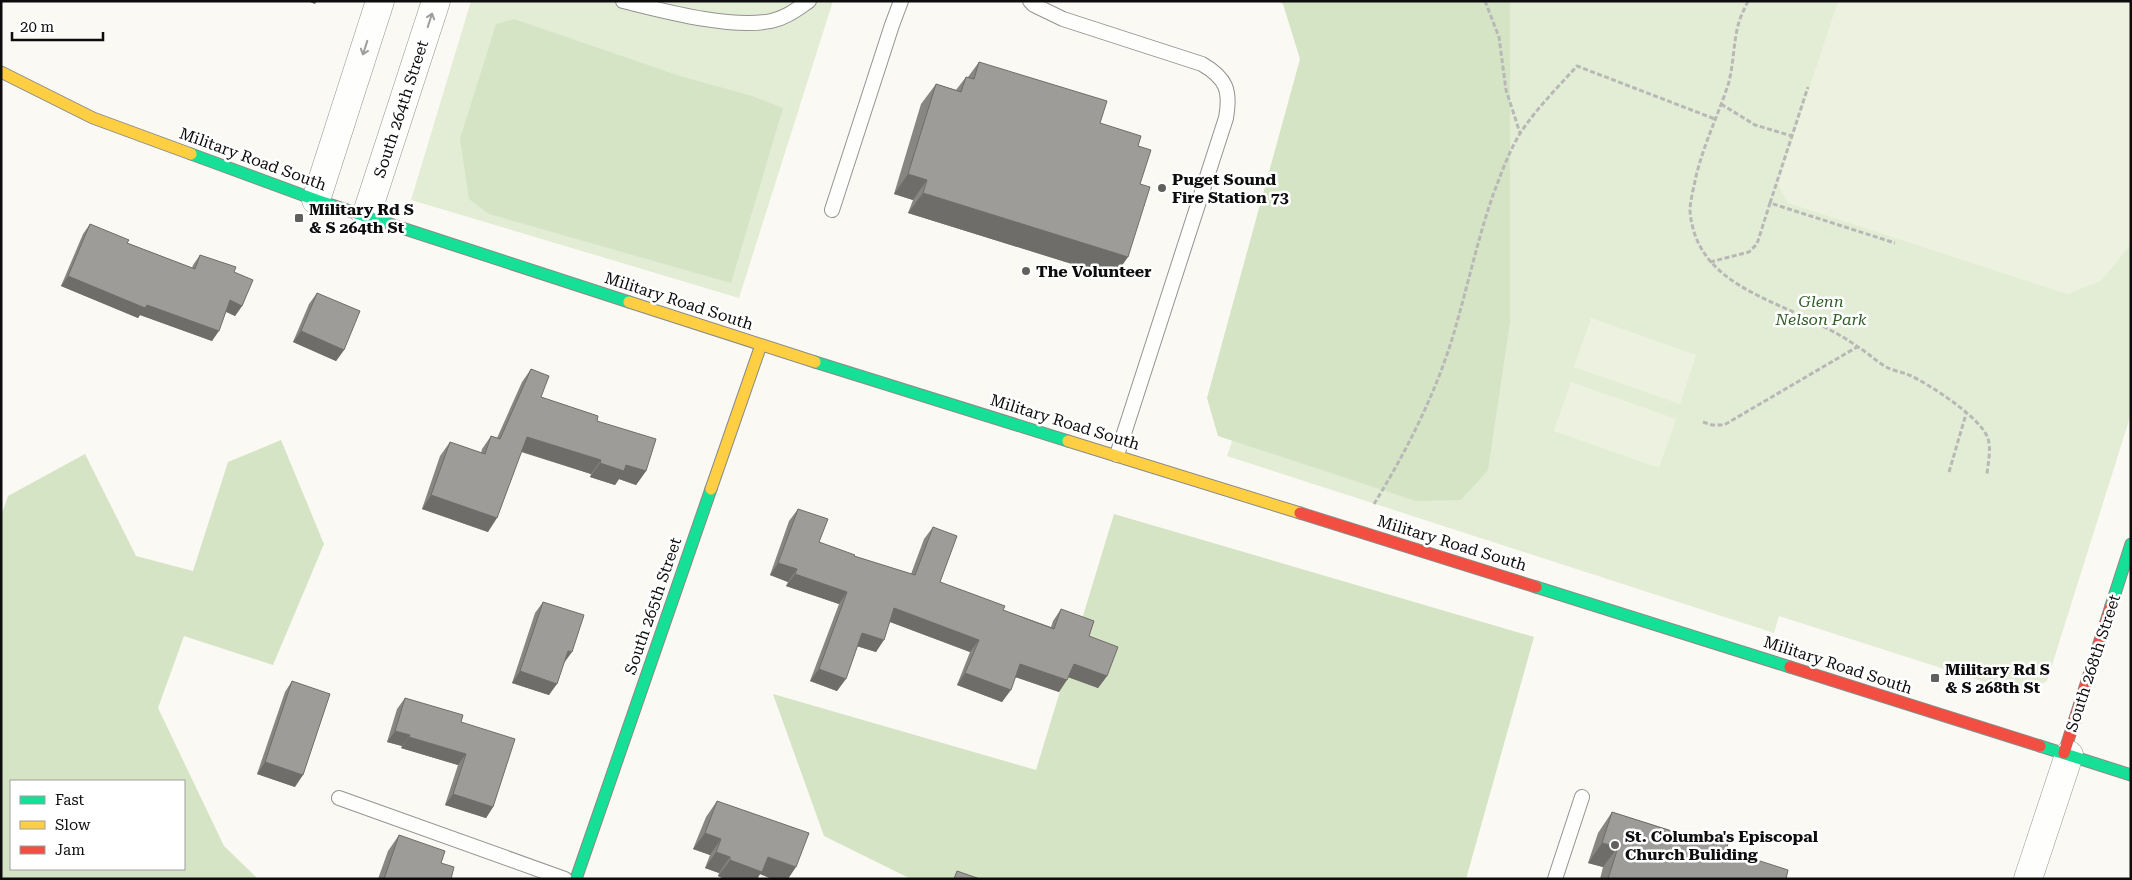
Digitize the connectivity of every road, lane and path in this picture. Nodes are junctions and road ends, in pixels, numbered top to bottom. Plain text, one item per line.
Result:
1 (380, 1) edge
2 (436, 1) edge
3 (623, 1) edge
4 (809, 1) edge
5 (901, 1) edge
6 (1030, 1) edge
7 (1485, 1) edge
8 (1748, 1) edge
9 (1, 72) edge
10 (1808, 86) dead end
11 (1721, 104) junction
12 (1715, 119) junction
13 (1520, 133) junction
14 (1792, 136) junction
15 (316, 200) junction
16 (1770, 203) junction
17 (832, 210) dead end
18 (366, 216) junction
19 (1895, 243) dead end
20 (1710, 262) junction
21 (761, 345) junction
22 (1858, 346) junction
23 (1966, 414) junction
24 (1703, 422) dead end
25 (1117, 455) junction
26 (1949, 472) dead end
27 (1987, 474) dead end
28 (1374, 504) dead end
29 (2131, 544) edge
30 (2067, 754) junction
31 (2131, 775) edge
32 (1582, 796) dead end
33 (338, 798) dead end
34 (565, 879) edge
35 (576, 879) edge
36 (1555, 879) edge
37 (2028, 879) edge

1 -> 15 street
18 -> 2 street, South 264th Street
3 - 4 lane
5 - 17 lane
6 - 25 lane
7 - 13 path
8 - 11 path
9 - 15 main road, Military Road South
10 - 14 path
11 - 12 path
11 - 14 path
12 - 13 path
12 - 20 path
13 - 28 path
14 - 16 path
15 - 18 main road, Military Road South
16 - 19 path
16 - 20 path
18 - 21 main road, Military Road South
20 - 22 path
21 - 25 main road, Military Road South
21 - 35 main road, South 265th Street
22 - 23 path
22 - 24 path
23 - 26 path
23 - 27 path
25 - 30 main road, Military Road South
29 - 30 main road, South 268th Street
30 - 31 main road, Military Road South
30 - 37 street, South 268th Street
32 - 36 lane
33 - 34 lane

